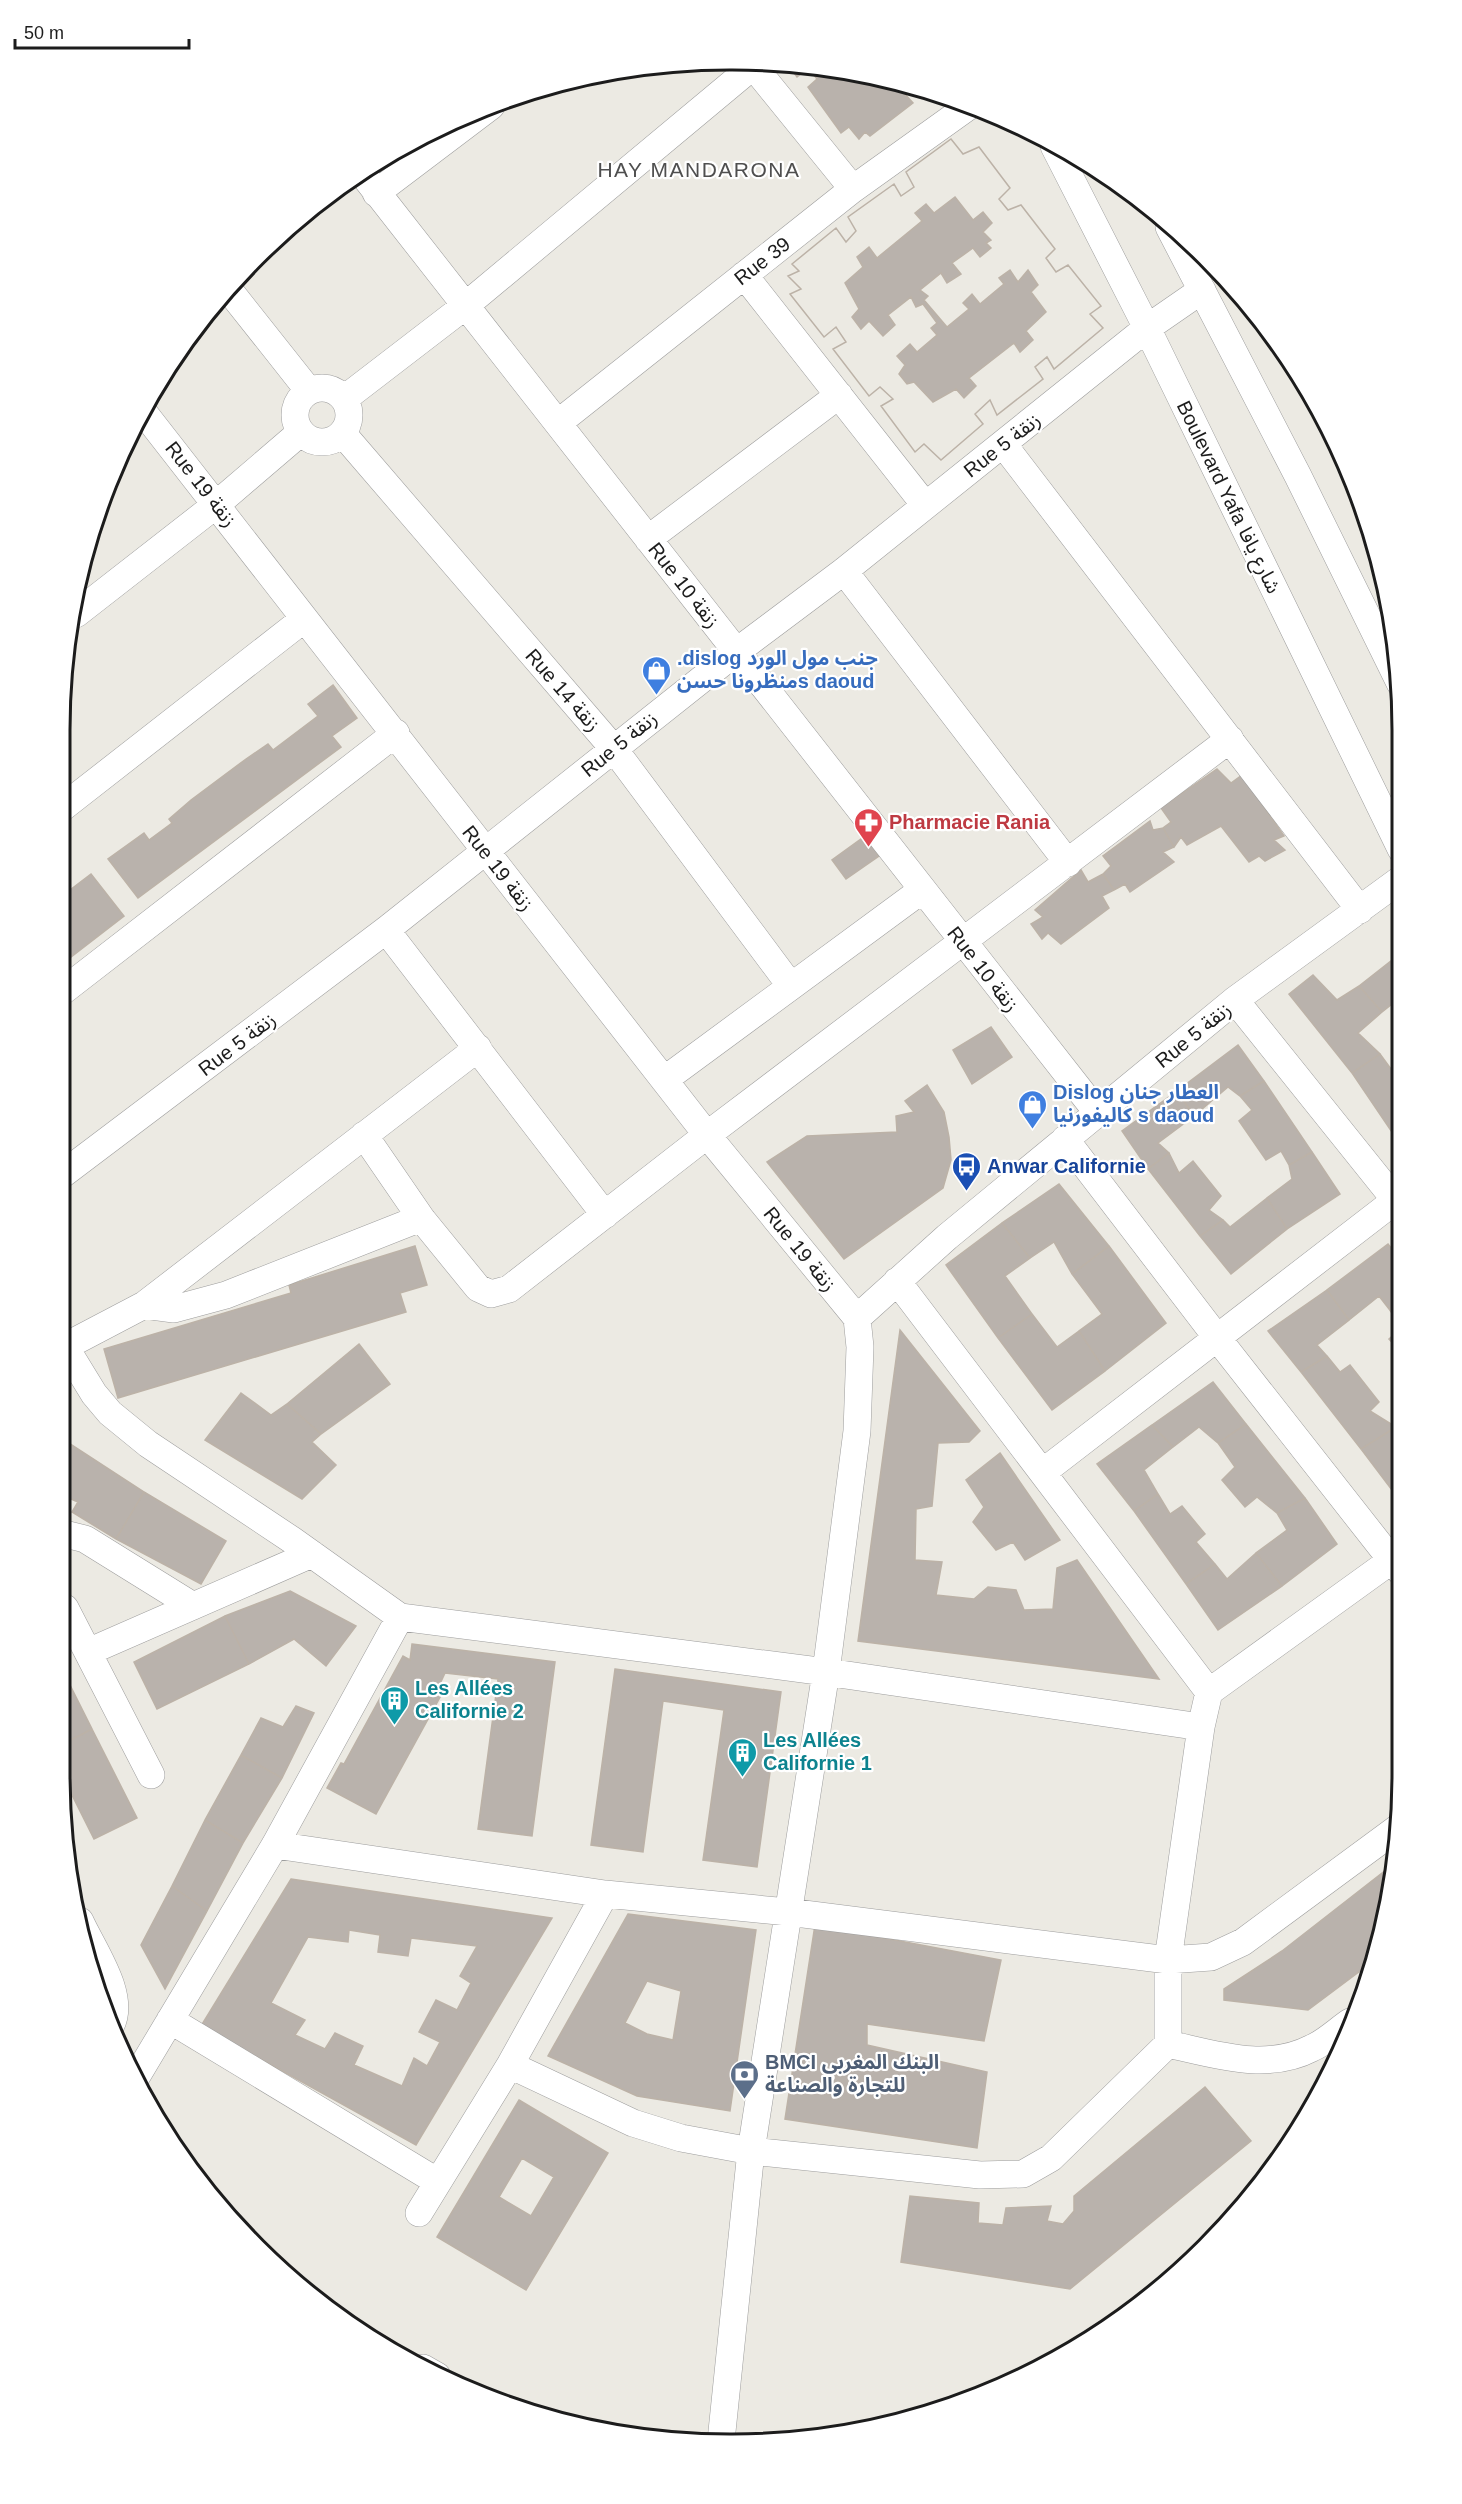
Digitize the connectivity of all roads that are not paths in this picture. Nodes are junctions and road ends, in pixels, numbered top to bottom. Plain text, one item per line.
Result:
1 (743, 71) edge
2 (757, 71) edge
3 (959, 112) edge
4 (430, 144) edge
5 (1061, 159) edge
6 (368, 182) edge
7 (853, 189) junction
8 (1179, 246) edge
9 (744, 275) junction
10 (1202, 290) junction
11 (234, 296) edge
12 (465, 306) junction
13 (1147, 328) junction
14 (309, 391) junction
15 (838, 395) junction
16 (344, 399) junction
17 (149, 419) edge
18 (558, 423) junction
19 (300, 432) junction
20 (343, 434) junction
21 (1003, 444) junction
22 (216, 504) junction
23 (925, 505) junction
24 (648, 539) junction
25 (844, 571) junction
26 (82, 611) edge
27 (304, 619) junction
28 (736, 652) junction
29 (1387, 657) edge
30 (396, 733) junction
31 (1230, 739) junction
32 (614, 749) junction
33 (70, 802) edge
34 (1392, 831) edge
35 (484, 852) junction
36 (1068, 862) junction
37 (1392, 886) edge
38 (922, 890) junction
39 (1360, 910) junction
40 (386, 930) junction
41 (962, 943) junction
42 (790, 985) junction
43 (70, 986) edge
44 (1235, 1000) junction
45 (478, 1048) junction
46 (664, 1080) junction
47 (1097, 1112) junction
48 (364, 1135) junction
49 (707, 1135) junction
50 (1065, 1139) junction
51 (70, 1168) edge
52 (1392, 1192) edge
53 (1392, 1206) edge
54 (605, 1215) junction
55 (421, 1218) junction
56 (897, 1281) junction
57 (144, 1305) junction
58 (857, 1318) junction
59 (1218, 1339) junction
60 (70, 1343) edge
61 (70, 1356) edge
62 (1042, 1472) junction
63 (70, 1535) edge
64 (312, 1554) junction
65 (1392, 1561) edge
66 (1392, 1569) edge
67 (193, 1606) junction
68 (400, 1617) junction
69 (70, 1618) edge
70 (88, 1652) junction
71 (826, 1672) junction
72 (1209, 1692) junction
73 (1201, 1727) junction
74 (151, 1775) dead end
75 (1388, 1834) edge
76 (274, 1845) junction
77 (605, 1894) junction
78 (788, 1912) junction
79 (97, 1956) edge
80 (1168, 1960) junction
81 (116, 2012) edge
82 (170, 2020) junction
83 (1339, 2029) edge
84 (1168, 2044) junction
85 (510, 2065) junction
86 (141, 2069) edge
87 (751, 2151) junction
88 (438, 2182) junction
89 (419, 2213) dead end
90 (722, 2434) edge

1 - 12 street
2 - 7 street
3 - 7 street, Rue 39
4 - 6 street
5 - 13 street, Boulevard Yafa شارع يافا
6 - 12 street, Rue 10 زنقة
7 - 9 street, Rue 39
8 - 10 street
9 - 15 street
9 - 18 street, Rue 39
10 - 13 street, Rue 5 زنقة
10 - 29 street
11 - 14 street
12 - 16 street
12 - 18 street, Rue 10 زنقة
13 - 21 street, Rue 5 زنقة
13 - 34 street, Boulevard Yafa شارع يافا
14 - 16 street
14 - 19 street
15 - 23 street
15 - 24 street
16 - 20 street
17 - 22 street, Rue 19 زنقة
18 - 24 street, Rue 10 زنقة
19 - 20 street
19 - 22 street
20 - 32 street, Rue 14 زنقة
21 - 23 street, Rue 5 زنقة
21 - 31 street
22 - 26 street
22 - 27 street, Rue 19 زنقة
23 - 25 street, Rue 5 زنقة
24 - 28 street, Rue 10 زنقة
25 - 28 street, Rue 5 زنقة
25 - 36 street
27 - 30 street, Rue 19 زنقة
27 - 33 street
28 - 32 street, Rue 5 زنقة
28 - 38 street, Rue 10 زنقة
30 - 35 street, Rue 19 زنقة
30 - 43 street
31 - 36 street
31 - 39 street
32 - 35 street, Rue 5 زنقة
32 - 42 street, Rue 14 زنقة
35 - 40 street, Rue 5 زنقة
35 - 46 street, Rue 19 زنقة
36 - 41 street
37 - 39 street, Rue 5 زنقة
38 - 41 street, Rue 10 زنقة
38 - 42 street
39 - 44 street, Rue 5 زنقة
40 - 45 street
40 - 51 street, Rue 5 زنقة
41 - 47 street, Rue 10 زنقة
41 - 49 street
42 - 46 street
44 - 47 street, Rue 5 زنقة
44 - 52 street
45 - 48 street
45 - 54 street
46 - 49 street, Rue 19 زنقة
47 - 50 street, Rue 5 زنقة
48 - 55 street
48 - 57 street
49 - 54 street
49 - 58 street, Rue 19 زنقة
50 - 56 street, Rue 5 زنقة
50 - 59 street
53 - 59 street
54 - 55 street
55 - 57 street
56 - 58 street, Rue 5 زنقة
56 - 62 street
57 - 60 street
58 - 71 street
59 - 62 street
59 - 65 street
61 - 64 street
62 - 72 street
63 - 67 street
64 - 67 street
64 - 68 street
66 - 72 street
67 - 70 street
68 - 71 street
68 - 76 street
69 - 70 street
70 - 74 street
71 - 73 street
71 - 78 street
72 - 73 street
73 - 80 street
75 - 80 street
76 - 77 street
76 - 82 street
77 - 78 street
77 - 85 street
78 - 80 street
78 - 87 street
79 - 81 street
80 - 84 street
82 - 86 street
82 - 88 street
83 - 84 street
84 - 87 street
85 - 87 street
85 - 88 street
87 - 90 street
88 - 89 street

